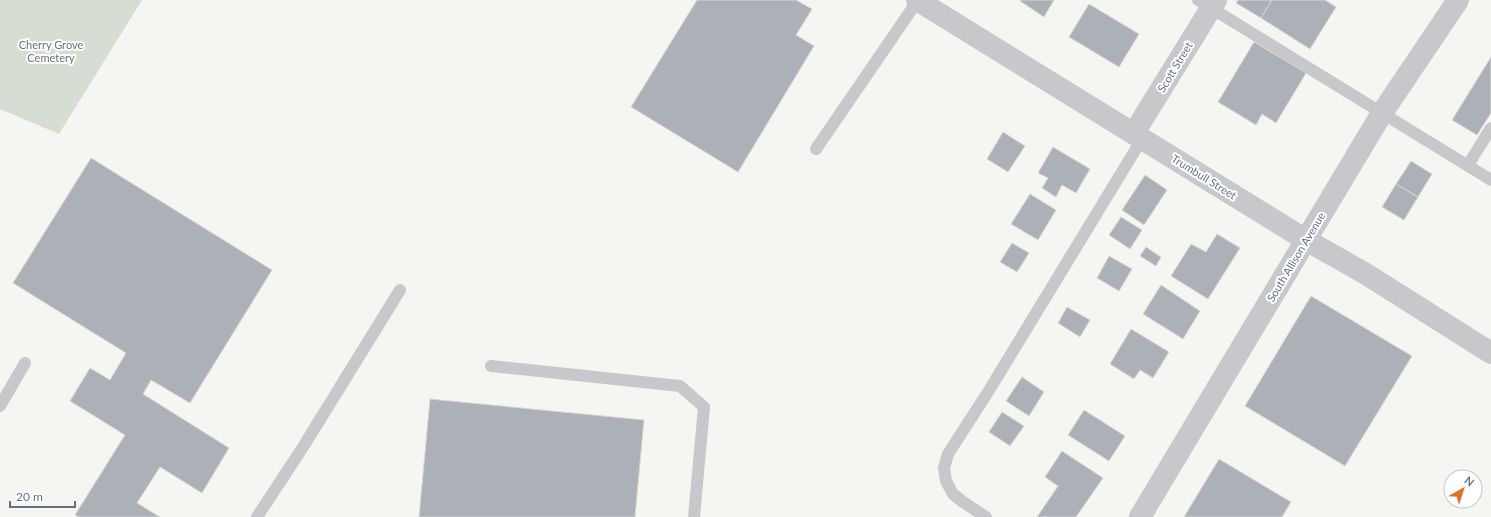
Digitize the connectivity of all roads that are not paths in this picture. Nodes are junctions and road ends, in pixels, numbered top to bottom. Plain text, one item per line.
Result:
1 (918, 0) edge
2 (1458, 0) edge
3 (1208, 3) edge
4 (1382, 113) junction
5 (1491, 128) edge
6 (1138, 136) junction
7 (816, 149) dead end
8 (1468, 165) junction
9 (1491, 180) edge
10 (1306, 240) junction
11 (400, 290) dead end
12 (1491, 353) edge
13 (25, 363) dead end
14 (491, 366) dead end
15 (0, 406) edge
16 (257, 517) edge
17 (694, 517) edge
18 (986, 517) edge
19 (1140, 517) edge

1 - 6 street, Trumbull Street
1 - 7 lane
2 - 4 street, South Allison Avenue
3 - 4 lane
3 - 6 street, Scott Street
4 - 8 lane
4 - 10 street, South Allison Avenue
5 - 8 lane
6 - 10 street, Trumbull Street
6 - 18 lane
8 - 9 lane
10 - 12 street, Trumbull Street
10 - 19 street, South Allison Avenue
11 - 16 lane
13 - 15 lane
14 - 17 lane

